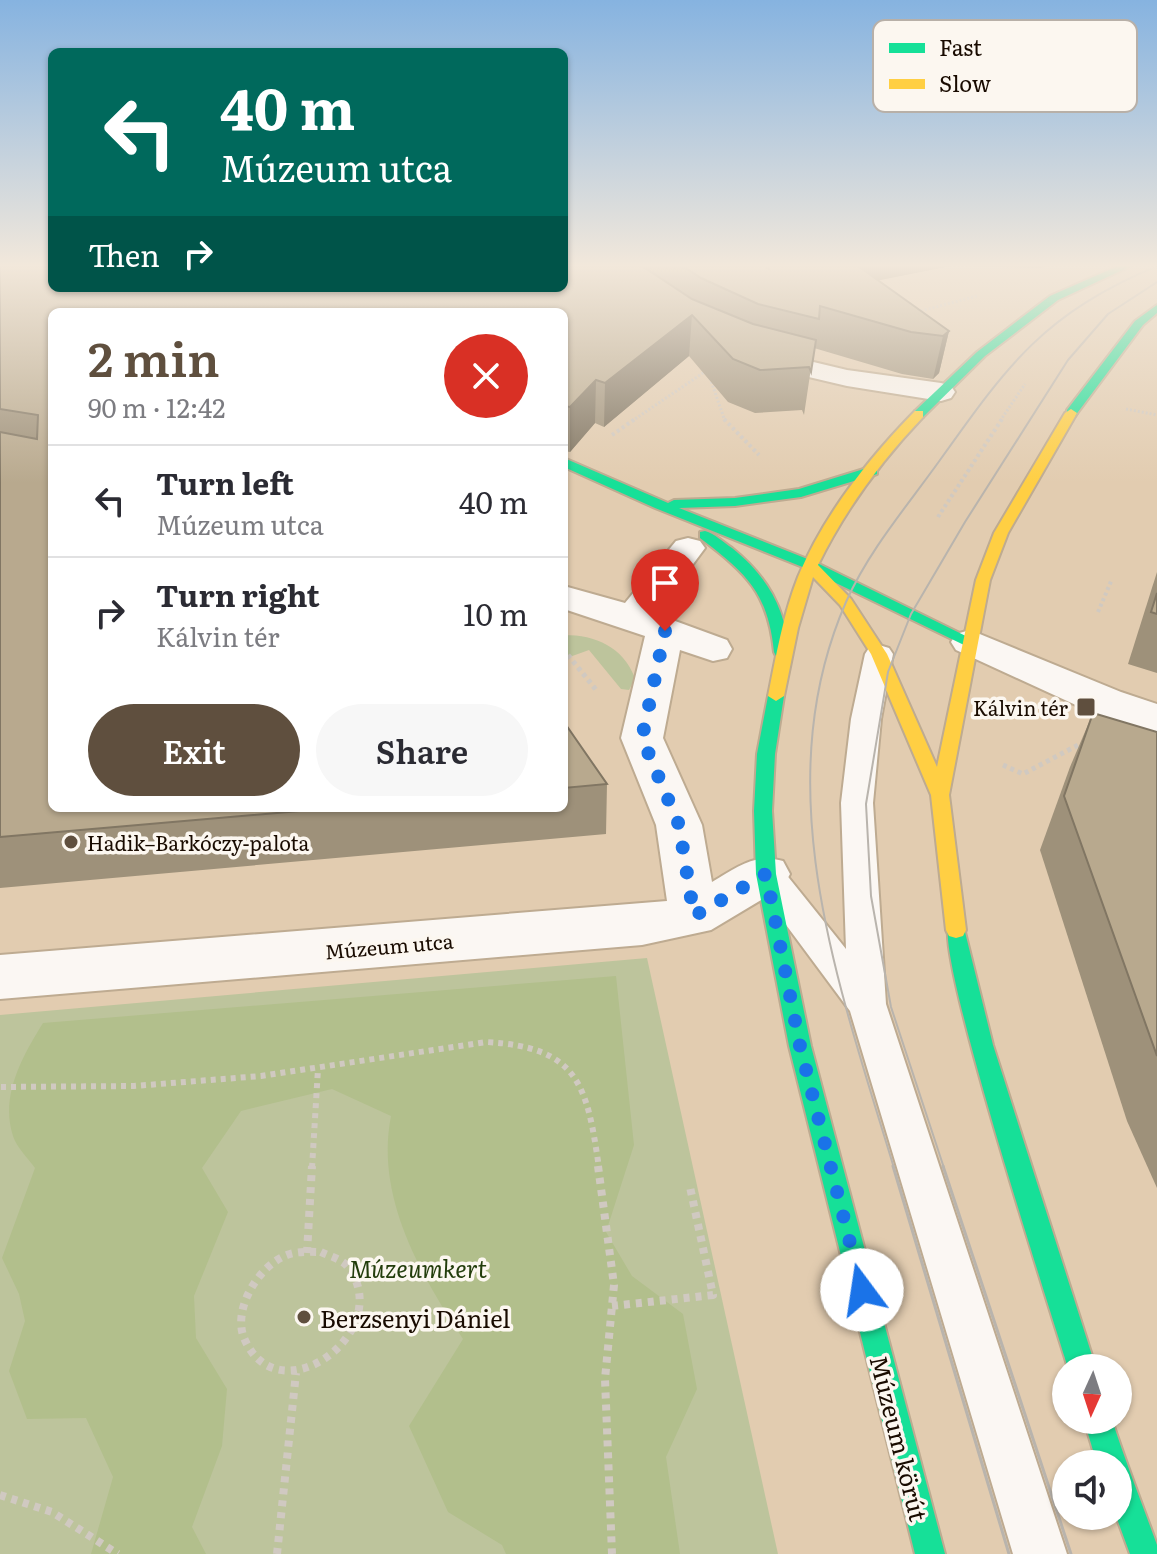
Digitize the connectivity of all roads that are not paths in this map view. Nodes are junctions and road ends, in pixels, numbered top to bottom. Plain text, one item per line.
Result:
1 (1001, 339) edge
2 (1127, 339) edge
3 (732, 347) edge
4 (941, 392) junction
5 (568, 464) edge
6 (872, 471) junction
7 (660, 505) junction
8 (688, 548) dead end
9 (810, 565) junction
10 (568, 598) edge
11 (649, 625) junction
12 (970, 642) junction
13 (713, 649) dead end
14 (879, 654) junction
15 (783, 659) junction
16 (1157, 719) edge
17 (940, 795) junction
18 (766, 874) junction
19 (694, 916) junction
20 (0, 977) edge
21 (867, 1004) junction
22 (1078, 1354) edge
23 (1132, 1519) edge
24 (1111, 1530) edge
25 (930, 1554) edge
26 (1040, 1554) edge
27 (1112, 1554) edge
28 (1145, 1554) edge

1 - 4 main road
2 - 12 main road
3 - 4 street
4 - 6 main road
5 - 7 main road
6 - 7 main road
6 - 9 main road
7 - 9 main road
7 - 15 main road
8 - 11 street
9 - 12 main road
9 - 14 main road
9 - 15 main road
10 - 11 street
11 - 13 street
11 - 19 street
12 - 16 street
12 - 17 main road
14 - 17 main road
14 - 21 lane
15 - 18 main road
17 - 22 main road
18 - 19 street, Múzeum utca
18 - 21 lane
18 - 25 main road, Múzeum körút
19 - 20 street, Múzeum utca
21 - 26 lane
23 - 28 main road
24 - 27 lane

